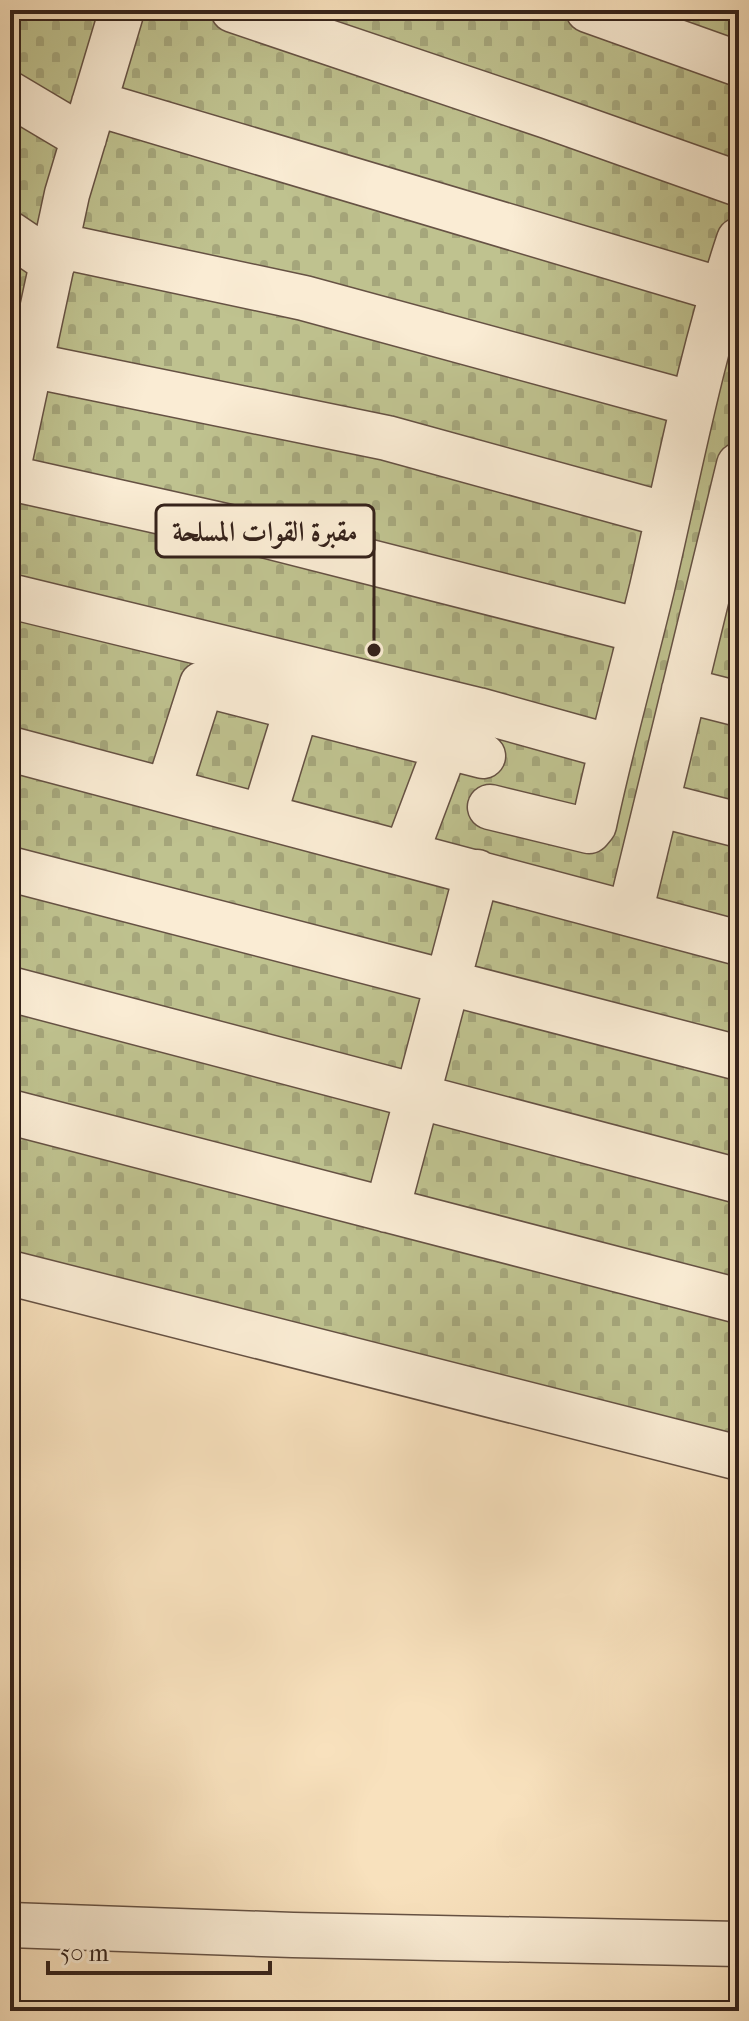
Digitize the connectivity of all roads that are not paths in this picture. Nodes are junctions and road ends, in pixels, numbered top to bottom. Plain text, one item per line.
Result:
1 (233, 10) edge
2 (588, 10) edge
3 (116, 12) edge
4 (739, 64) edge
5 (10, 94) edge
6 (89, 121) junction
7 (739, 184) edge
8 (10, 234) edge
9 (739, 240) edge
10 (54, 254) junction
11 (722, 290) junction
12 (21, 379) edge
13 (693, 404) junction
14 (10, 459) edge
15 (739, 465) edge
16 (10, 478) edge
17 (667, 515) junction
18 (725, 581) edge
19 (10, 596) edge
20 (641, 631) junction
21 (684, 690) junction
22 (739, 704) edge
23 (297, 708) junction
24 (611, 747) junction
25 (12, 759) edge
26 (168, 790) junction
27 (657, 804) junction
28 (490, 807) dead end
29 (264, 815) junction
30 (739, 825) edge
31 (406, 853) junction
32 (10, 869) edge
33 (477, 872) junction
34 (630, 913) junction
35 (739, 943) edge
36 (448, 983) junction
37 (10, 989) edge
38 (739, 1058) edge
39 (417, 1096) junction
40 (10, 1112) edge
41 (739, 1181) edge
42 (387, 1210) junction
43 (10, 1273) edge
44 (739, 1301) edge
45 (739, 1458) edge
46 (10, 1925) edge
47 (739, 1944) edge

1 - 7 lane
2 - 4 lane
3 - 6 lane
5 - 6 lane
6 - 10 lane
6 - 11 lane
8 - 10 lane
9 - 11 lane
10 - 12 lane
10 - 13 lane
11 - 13 lane
12 - 14 lane
12 - 17 lane
13 - 17 lane
15 - 18 lane
16 - 20 lane
17 - 20 lane
18 - 21 lane
19 - 24 lane
20 - 24 lane
21 - 22 lane
21 - 27 lane
23 - 26 lane
23 - 29 lane
23 - 31 lane
24 - 28 lane
25 - 26 lane
26 - 29 lane
27 - 30 lane
27 - 34 lane
29 - 31 lane
31 - 33 lane
32 - 36 lane
33 - 34 lane
33 - 36 lane
34 - 35 lane
36 - 38 lane
36 - 39 lane
37 - 39 lane
39 - 41 lane
39 - 42 lane
40 - 42 lane
42 - 44 lane
43 - 45 lane
46 - 47 lane

